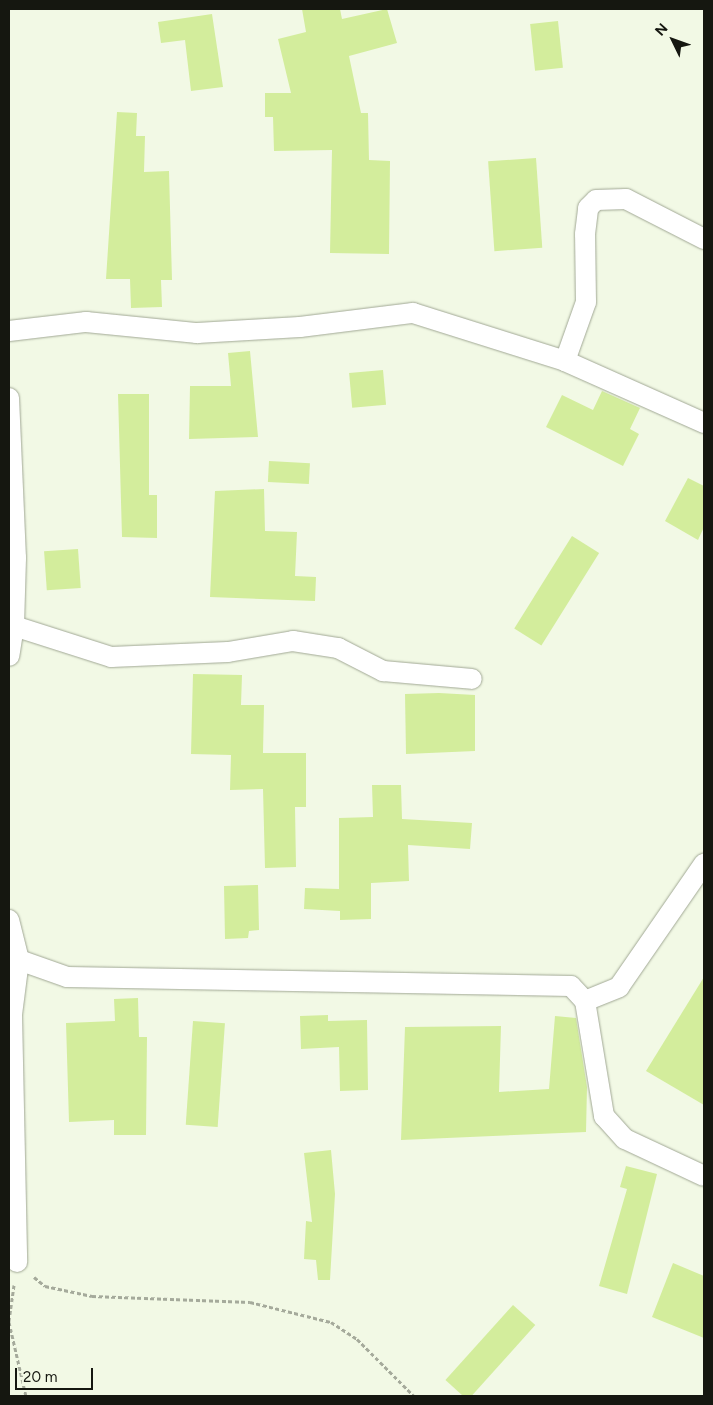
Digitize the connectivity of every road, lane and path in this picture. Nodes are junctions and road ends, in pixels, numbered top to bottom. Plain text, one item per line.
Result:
1 (704, 240) edge
2 (9, 331) edge
3 (565, 361) junction
4 (9, 398) edge
5 (704, 423) edge
6 (14, 626) junction
7 (9, 656) edge
8 (472, 679) dead end
9 (704, 864) edge
10 (9, 920) edge
11 (19, 960) junction
12 (585, 1001) junction
13 (704, 1176) edge
14 (17, 1262) junction
15 (26, 1396) edge
16 (414, 1396) edge

1 - 3 street
2 - 3 street
3 - 5 street
4 - 6 street
6 - 7 street
6 - 8 street
9 - 12 street
10 - 11 street
11 - 12 street
11 - 14 street
12 - 13 street
14 - 15 path
14 - 16 path

